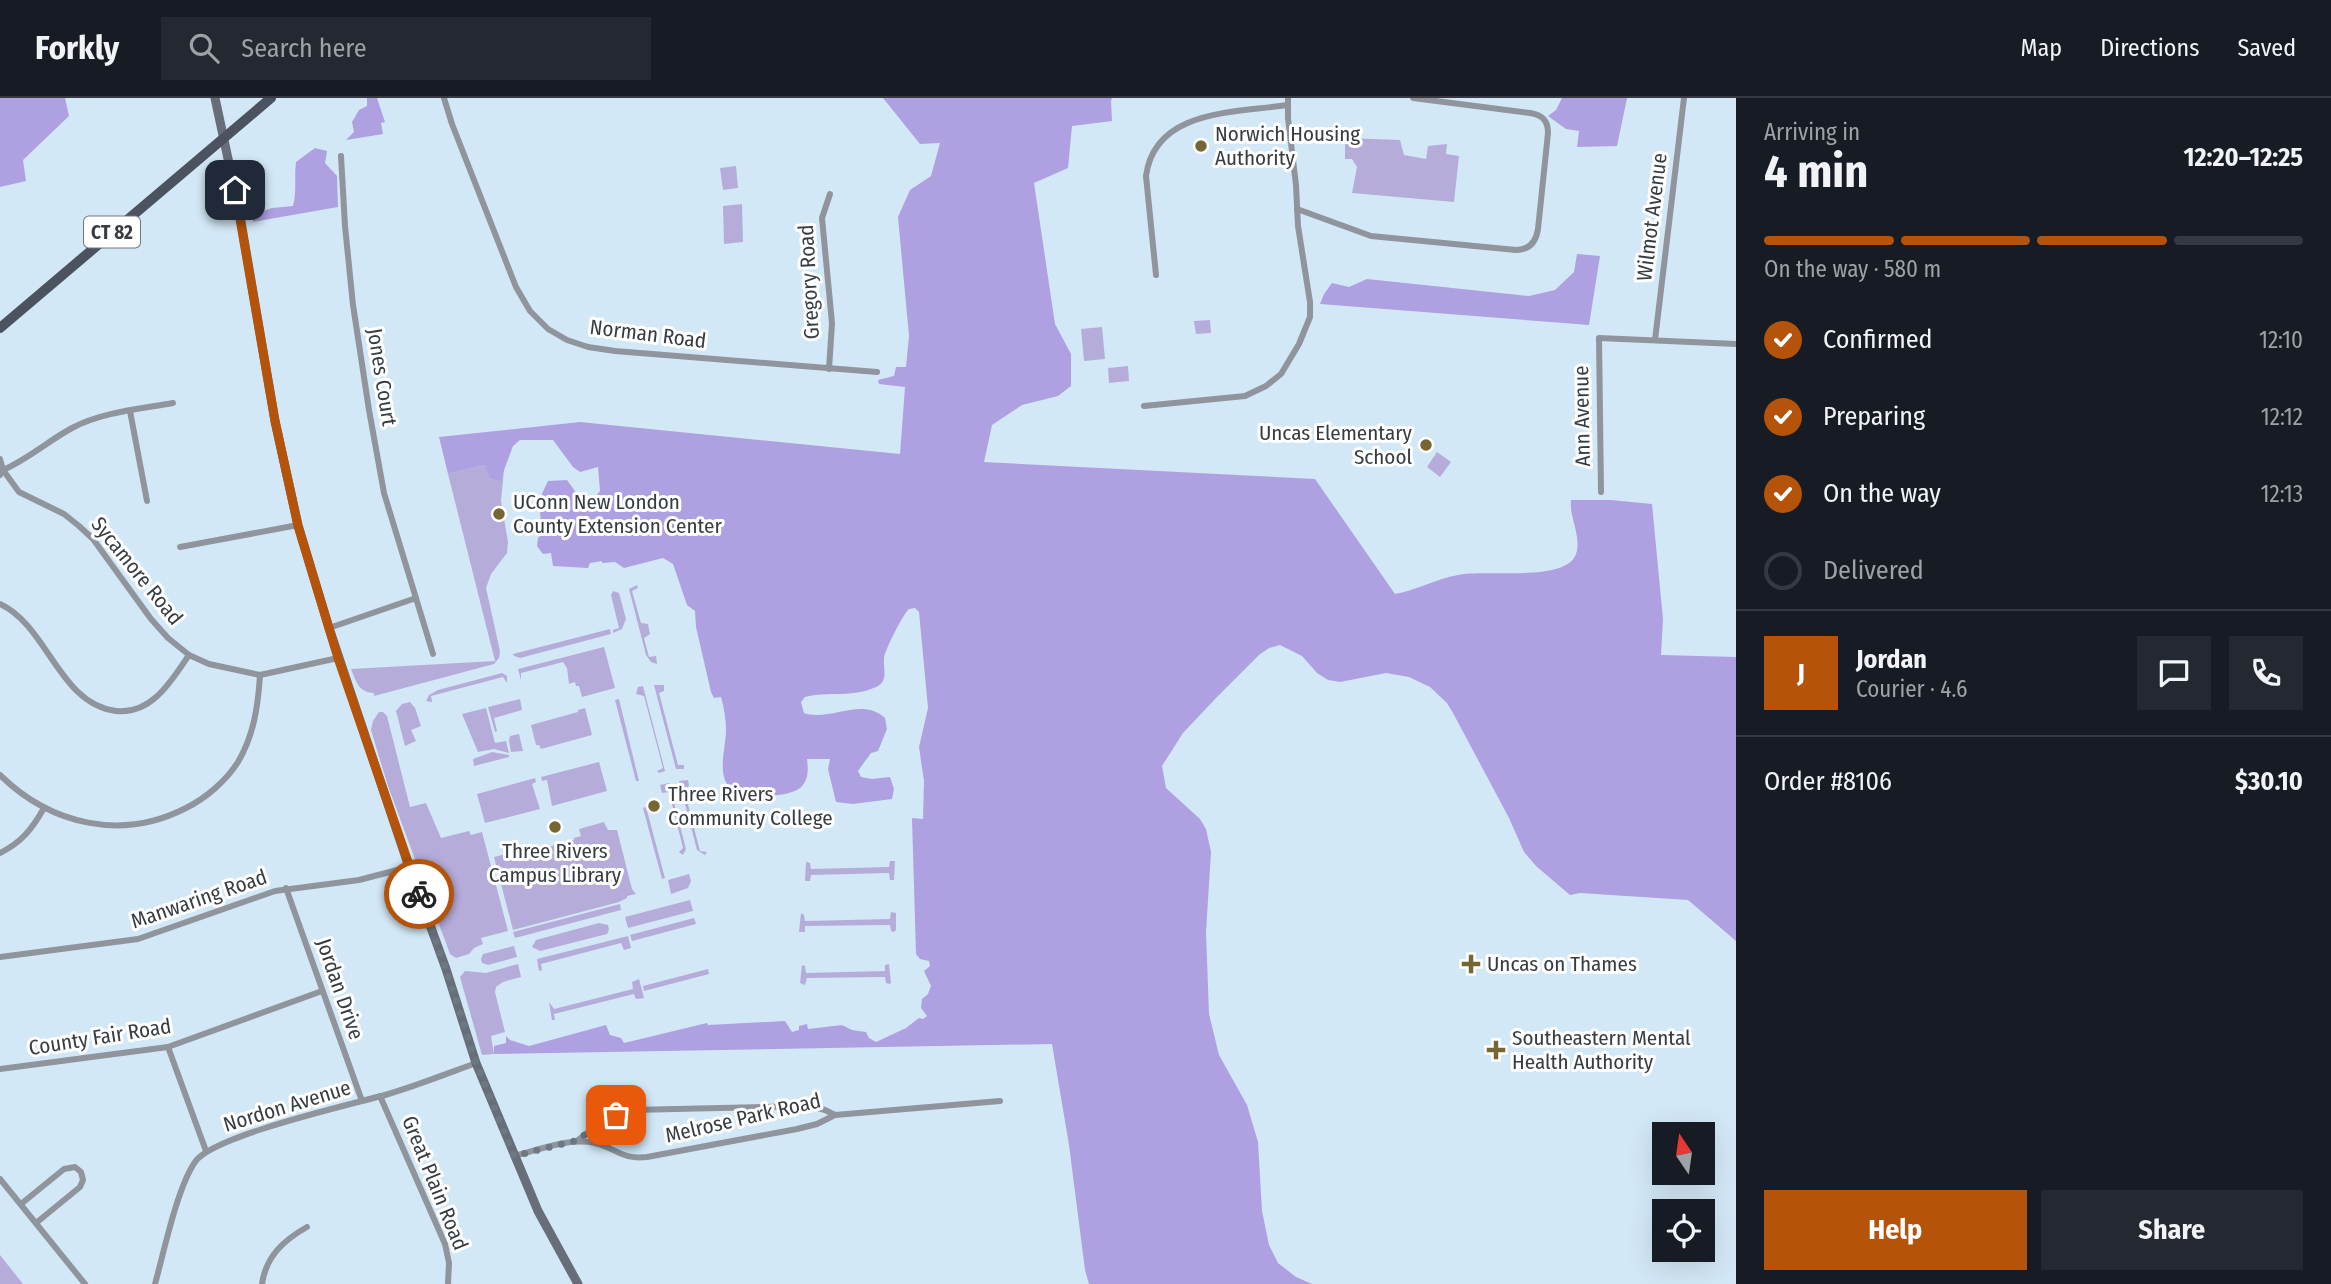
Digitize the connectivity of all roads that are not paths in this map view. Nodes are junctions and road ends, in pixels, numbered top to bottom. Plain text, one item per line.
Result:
1 (215, 98) edge
2 (271, 98) edge
3 (444, 98) edge
4 (1413, 98) edge
5 (1684, 98) edge
6 (1465, 101) edge
7 (1288, 102) edge
8 (224, 137) junction
9 (341, 156) dead end
10 (830, 194) dead end
11 (1297, 209) junction
12 (1156, 275) dead end
13 (0, 328) edge
14 (1655, 340) junction
15 (1736, 344) edge
16 (829, 369) junction
17 (877, 372) dead end
18 (173, 403) dead end
19 (1144, 406) dead end
20 (130, 411) junction
21 (0, 459) edge
22 (1, 473) edge
23 (1601, 492) dead end
24 (147, 501) dead end
25 (298, 526) junction
26 (180, 547) dead end
27 (416, 598) junction
28 (0, 604) edge
29 (329, 628) junction
30 (433, 654) dead end
31 (189, 655) junction
32 (338, 658) junction
33 (260, 675) junction
34 (0, 775) edge
35 (44, 808) junction
36 (0, 853) edge
37 (409, 867) junction
38 (286, 888) junction
39 (0, 957) edge
40 (322, 991) junction
41 (168, 1047) junction
42 (476, 1063) junction
43 (0, 1069) edge
44 (380, 1096) junction
45 (362, 1101) junction
46 (1000, 1101) dead end
47 (835, 1115) junction
48 (579, 1140) junction
49 (206, 1151) junction
50 (514, 1156) junction
51 (0, 1179) edge
52 (21, 1204) junction
53 (36, 1223) junction
54 (307, 1227) dead end
55 (85, 1284) edge
56 (155, 1284) edge
57 (262, 1284) edge
58 (448, 1284) edge
59 (578, 1284) edge

1 - 8 main road
2 - 8 main road, CT 82
3 - 16 street, Norman Road
4 - 6 street
5 - 14 street, Wilmot Avenue
6 - 11 street
7 - 11 street
7 - 12 street
8 - 13 main road, CT 82
8 - 25 main road
9 - 27 street, Jones Court
10 - 16 street, Gregory Road
11 - 19 street
14 - 15 street
14 - 23 street, Ann Avenue
16 - 17 street, Norman Road
18 - 20 street
20 - 22 street
20 - 24 street
21 - 22 street
22 - 31 street, Sycamore Road
25 - 26 street
25 - 29 main road
27 - 29 street
27 - 30 street, Jones Court
28 - 31 street
29 - 32 main road
31 - 33 street, Sycamore Road
32 - 33 street, Sycamore Road
32 - 37 main road
33 - 35 street
34 - 35 street
35 - 36 street
37 - 38 street, Manwaring Road
37 - 42 main road
38 - 39 street, Manwaring Road
38 - 40 street, Jordan Drive
40 - 41 street, County Fair Road
40 - 45 street, Jordan Drive
41 - 43 street, County Fair Road
41 - 49 street
42 - 44 street, Nordon Avenue
42 - 50 main road
44 - 45 street, Nordon Avenue
44 - 58 street, Great Plain Road
45 - 49 street, Nordon Avenue
46 - 47 street, Melrose Park Road
47 - 48 street, Melrose Park Road
47 - 48 street, Melrose Park Road
48 - 50 street, Melrose Park Road
49 - 56 street, Nordon Avenue
50 - 59 main road
51 - 52 street
52 - 53 street
52 - 53 street
53 - 55 street
54 - 57 street

